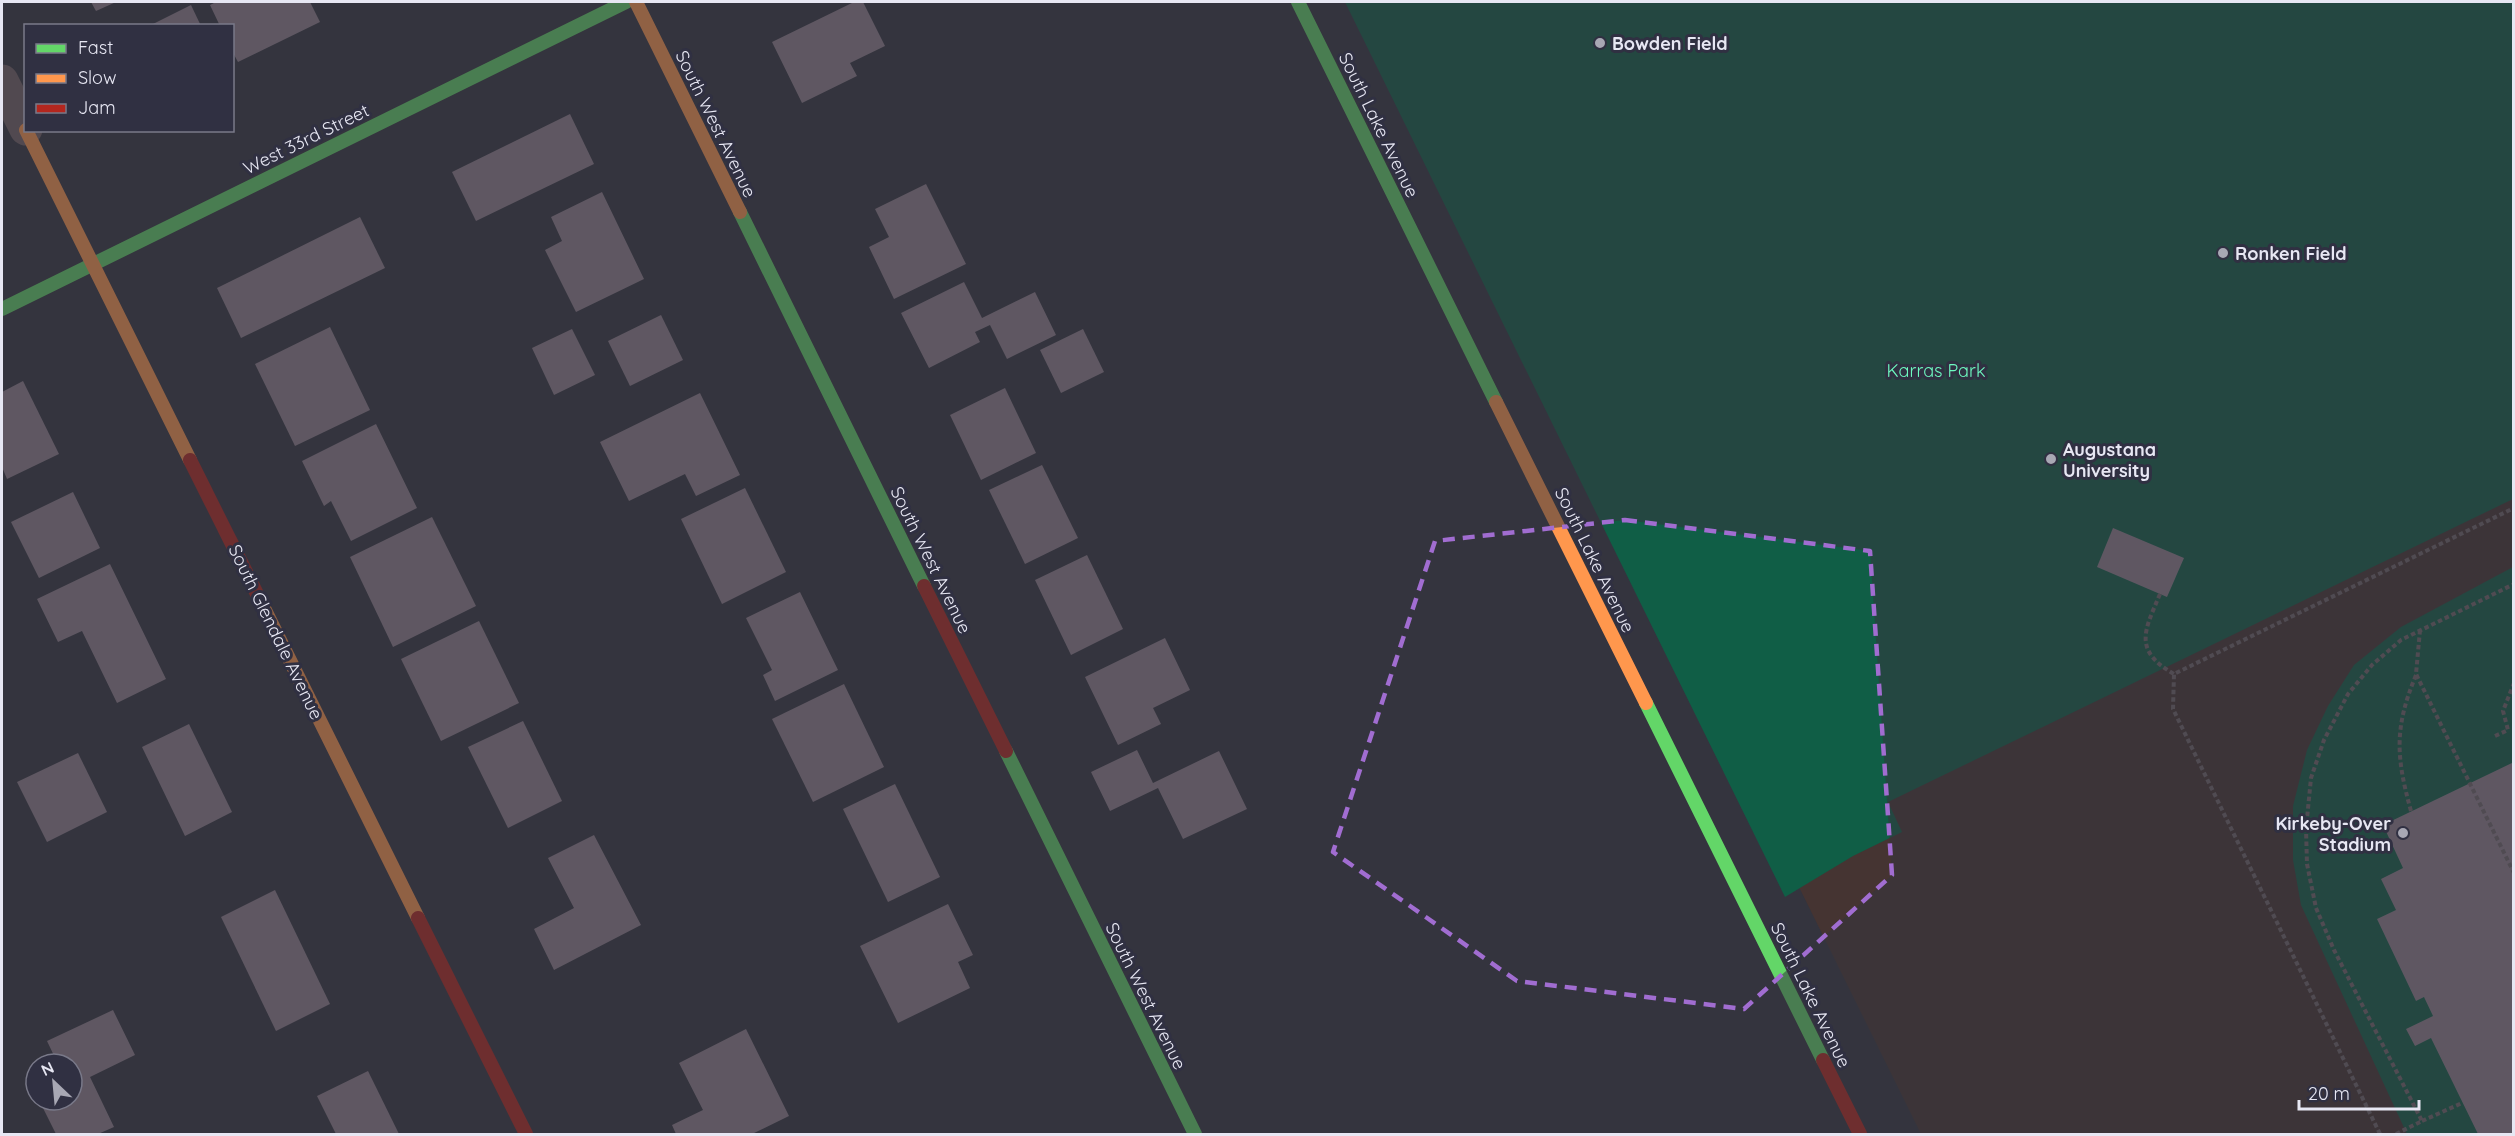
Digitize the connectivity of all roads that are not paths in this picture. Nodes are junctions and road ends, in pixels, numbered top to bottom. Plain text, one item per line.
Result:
1 (626, 2) edge
2 (636, 2) edge
3 (1298, 2) edge
4 (2, 81) edge
5 (24, 126) edge
6 (27, 132) edge
7 (93, 265) junction
8 (2, 309) edge
9 (526, 1134) edge
10 (1195, 1134) edge
11 (1860, 1134) edge

1 - 7 street, West 33rd Street
2 - 10 street, South West Avenue
3 - 11 street, South Lake Avenue
4 - 5 street, South Glendale Avenue
6 - 7 street, South Glendale Avenue
7 - 8 street, West 33rd Street
7 - 9 street, South Glendale Avenue

